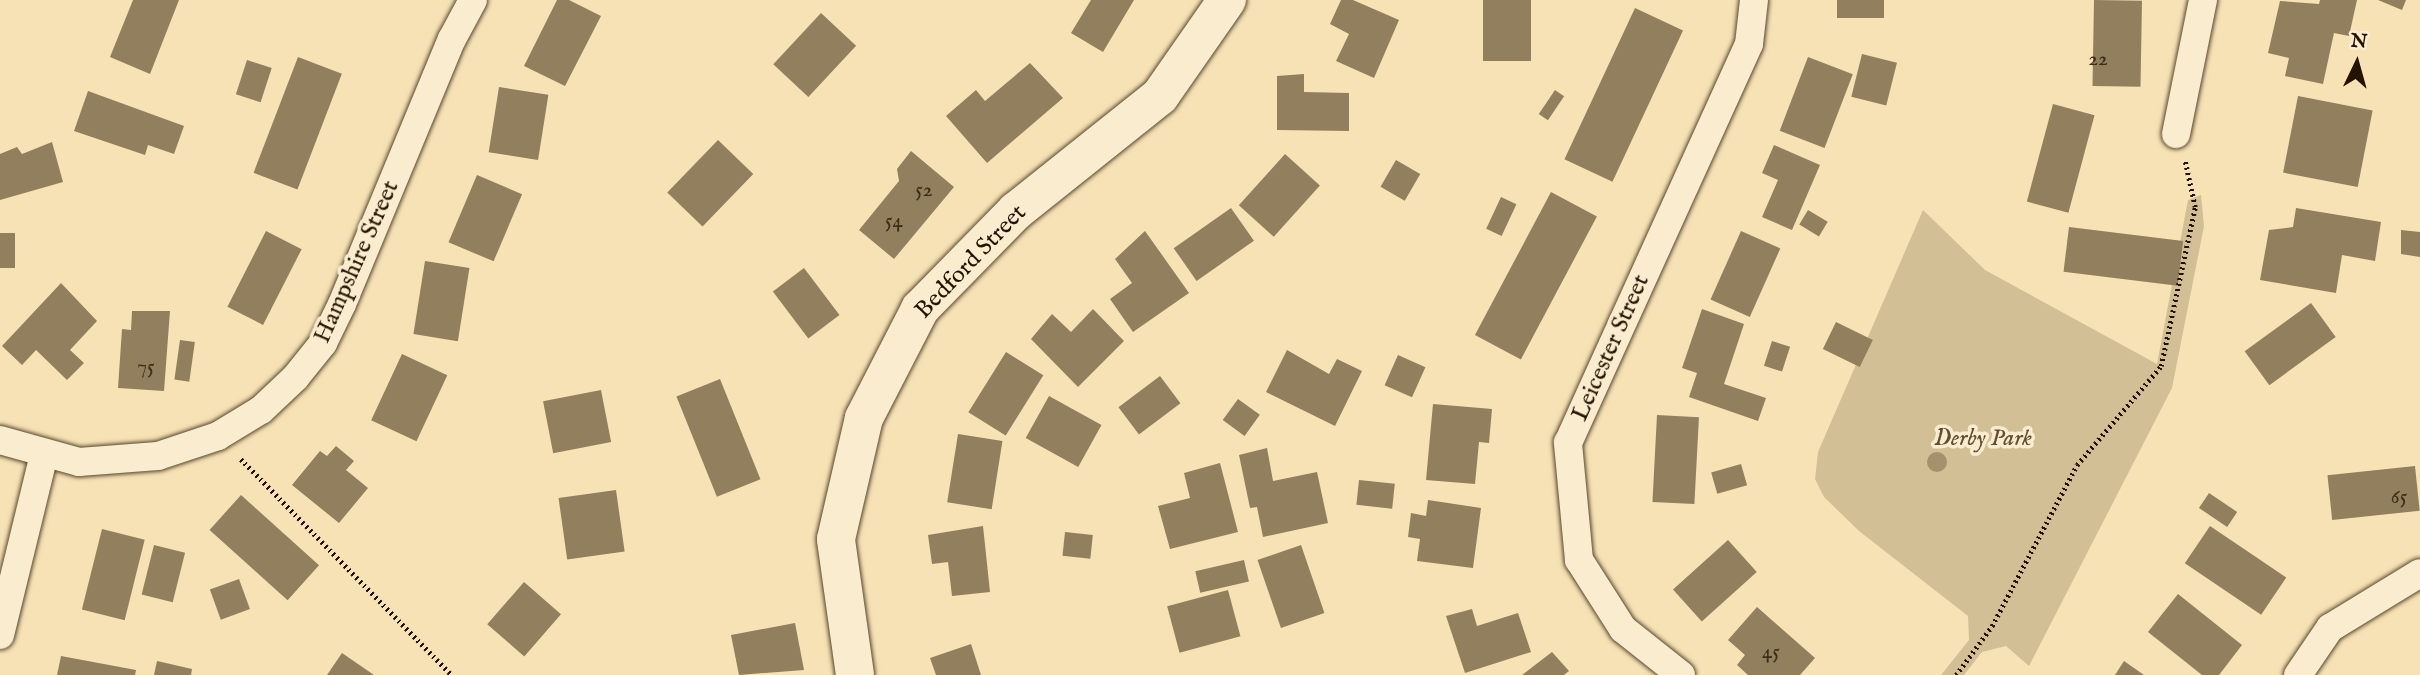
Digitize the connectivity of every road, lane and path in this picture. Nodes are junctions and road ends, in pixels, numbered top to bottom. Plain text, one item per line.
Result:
1 (473, 0) edge
2 (1227, 0) edge
3 (1754, 0) edge
4 (2203, 0) edge
5 (2176, 134) joint
6 (218, 436) junction
7 (0, 440) edge
8 (44, 455) junction
9 (2420, 573) edge
10 (0, 635) edge
11 (452, 675) edge
12 (855, 675) edge
13 (1681, 675) edge
14 (1956, 675) edge
15 (2298, 675) edge

1 - 6 street, Hampshire Street
2 - 12 street, Bedford Street
3 - 13 street, Leicester Street
4 - 5 street
5 - 14 path
6 - 8 street, Hampshire Street
6 - 11 path
7 - 8 street, Hampshire Street
8 - 10 street
9 - 15 street

